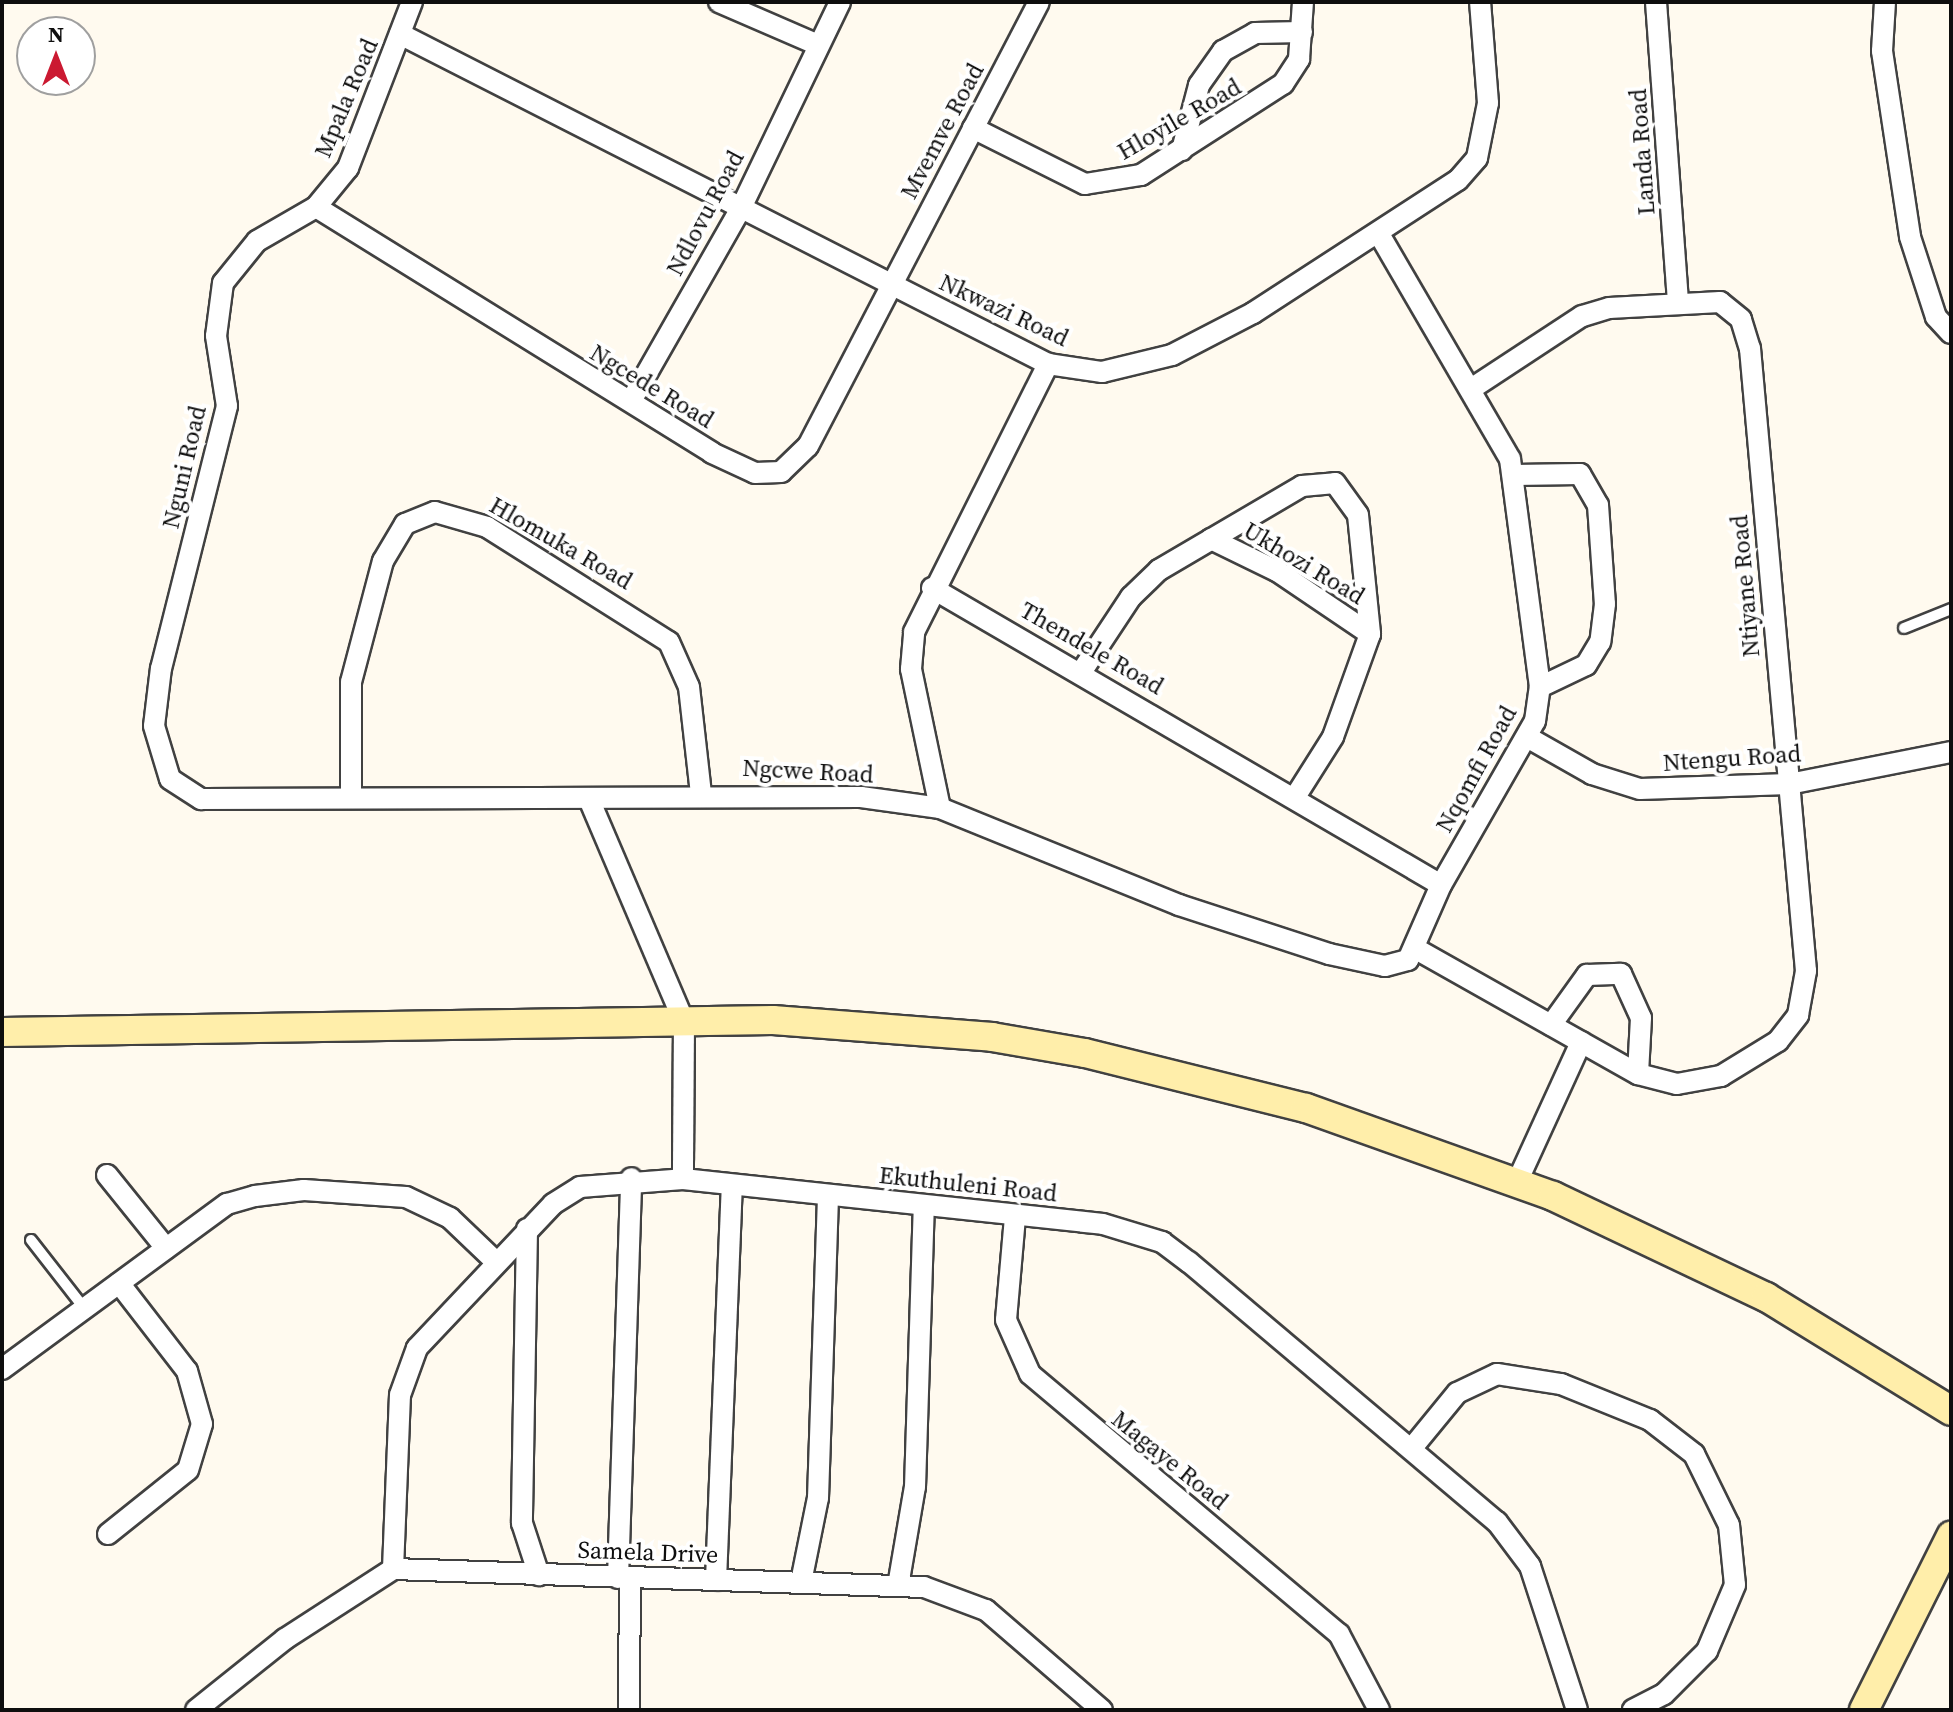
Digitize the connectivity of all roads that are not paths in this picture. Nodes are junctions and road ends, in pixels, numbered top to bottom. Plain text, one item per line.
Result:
1 (412, 2) edge
2 (719, 2) edge
3 (840, 2) edge
4 (1039, 2) edge
5 (1303, 2) edge
6 (1480, 2) edge
7 (1656, 2) edge
8 (1885, 2) edge
9 (1302, 32) junction
10 (400, 34) junction
11 (816, 44) junction
12 (973, 128) junction
13 (1182, 150) junction
14 (316, 207) junction
15 (740, 210) junction
16 (1381, 237) junction
17 (891, 284) junction
18 (1678, 299) junction
19 (1951, 333) edge
20 (1048, 364) junction
21 (1474, 387) junction
22 (631, 401) junction
23 (1514, 475) junction
24 (1211, 539) junction
25 (932, 588) junction
26 (1951, 609) edge
27 (1904, 628) dead end
28 (1370, 634) junction
29 (1082, 671) junction
30 (1540, 687) junction
31 (1527, 737) junction
32 (1951, 752) edge
33 (170, 779) joint
34 (1789, 784) junction
35 (701, 794) junction
36 (1295, 797) junction
37 (351, 798) junction
38 (589, 799) junction
39 (940, 808) junction
40 (1441, 885) junction
41 (1416, 949) junction
42 (684, 1022) junction
43 (1551, 1025) junction
44 (2, 1032) edge
45 (1581, 1042) junction
46 (1638, 1074) junction
47 (107, 1175) dead end
48 (631, 1178) junction
49 (683, 1179) junction
50 (1517, 1182) junction
51 (732, 1185) junction
52 (828, 1195) junction
53 (924, 1206) junction
54 (1015, 1217) junction
55 (527, 1229) junction
56 (31, 1240) dead end
57 (166, 1248) junction
58 (495, 1261) junction
59 (119, 1283) junction
60 (85, 1309) junction
61 (2, 1369) edge
62 (1951, 1411) edge
63 (1412, 1448) junction
64 (108, 1534) dead end
65 (1951, 1536) edge
66 (393, 1569) junction
67 (539, 1575) junction
68 (624, 1578) junction
69 (716, 1580) junction
70 (801, 1582) junction
71 (898, 1586) junction
72 (196, 1710) edge
73 (629, 1710) edge
74 (1102, 1710) edge
75 (1379, 1710) edge
76 (1577, 1710) edge
77 (1633, 1710) edge
78 (1864, 1710) edge

1 - 10 street, Mpala Road
2 - 11 street
3 - 11 street, Ndlovu Road
4 - 12 street, Mvemve Road
5 - 9 street, Hloyile Road
6 - 16 street, Nkwazi Road
7 - 18 street, Landa Road
8 - 19 street
9 - 13 street, Hloyile Road
9 - 13 street
10 - 14 street, Mpala Road
10 - 15 street, Nkwazi Road
11 - 15 street, Ndlovu Road
12 - 13 street, Hloyile Road
12 - 17 street, Mvemve Road
14 - 22 street, Ngcede Road
14 - 33 street, Nguni Road
15 - 17 street, Nkwazi Road
15 - 22 street, Ndlovu Road
16 - 20 street, Nkwazi Road
16 - 21 street, Nqomfi Road
17 - 20 street, Nkwazi Road
17 - 22 street, Ngcede Road
18 - 21 street, Ntiyane Road
18 - 34 street, Ntiyane Road
20 - 25 street
21 - 23 street, Nqomfi Road
23 - 30 street, Nqomfi Road
23 - 30 street
24 - 28 street, Ukhozi Road
24 - 28 street, Ukhozi Road
24 - 29 street, Ukhozi Road
25 - 29 street, Thendele Road
25 - 39 street
26 - 27 lane
28 - 36 street, Ukhozi Road
29 - 36 street, Thendele Road
30 - 31 street, Nqomfi Road
31 - 34 street, Ntengu Road
31 - 40 street, Nqomfi Road
32 - 34 street, Ntengu Road
33 - 37 street, Ngcwe Road
34 - 46 street, Ntiyane Road
35 - 37 street, Hlomuka Road
35 - 38 street, Ngcwe Road
35 - 39 street, Ngcwe Road
36 - 40 street, Thendele Road
37 - 38 street, Ngcwe Road
38 - 42 street
39 - 41 street, Ngcwe Road
40 - 41 street, Nqomfi Road
41 - 43 street
42 - 44 street
42 - 49 street
42 - 50 street
43 - 45 street
43 - 46 street
45 - 46 street
45 - 50 street
47 - 57 street
48 - 49 street, Ekuthuleni Road
48 - 55 street, Ekuthuleni Road
48 - 68 street
49 - 51 street, Ekuthuleni Road
50 - 62 street
51 - 52 street, Ekuthuleni Road
51 - 69 street
52 - 53 street, Ekuthuleni Road
52 - 70 street
53 - 54 street, Ekuthuleni Road
53 - 71 street
54 - 63 street, Ekuthuleni Road
54 - 75 street, Magaye Road
55 - 58 street, Ekuthuleni Road
55 - 67 street
56 - 60 lane
57 - 58 street
57 - 59 street
58 - 66 street, Ekuthuleni Road
59 - 60 street
59 - 64 street
60 - 61 street
63 - 76 street, Ekuthuleni Road
63 - 77 street
65 - 78 street
66 - 67 street, Samela Drive
66 - 72 street
67 - 68 street, Samela Drive
68 - 69 street, Samela Drive
68 - 73 street
69 - 70 street, Samela Drive
70 - 71 street, Samela Drive
71 - 74 street, Samela Drive

